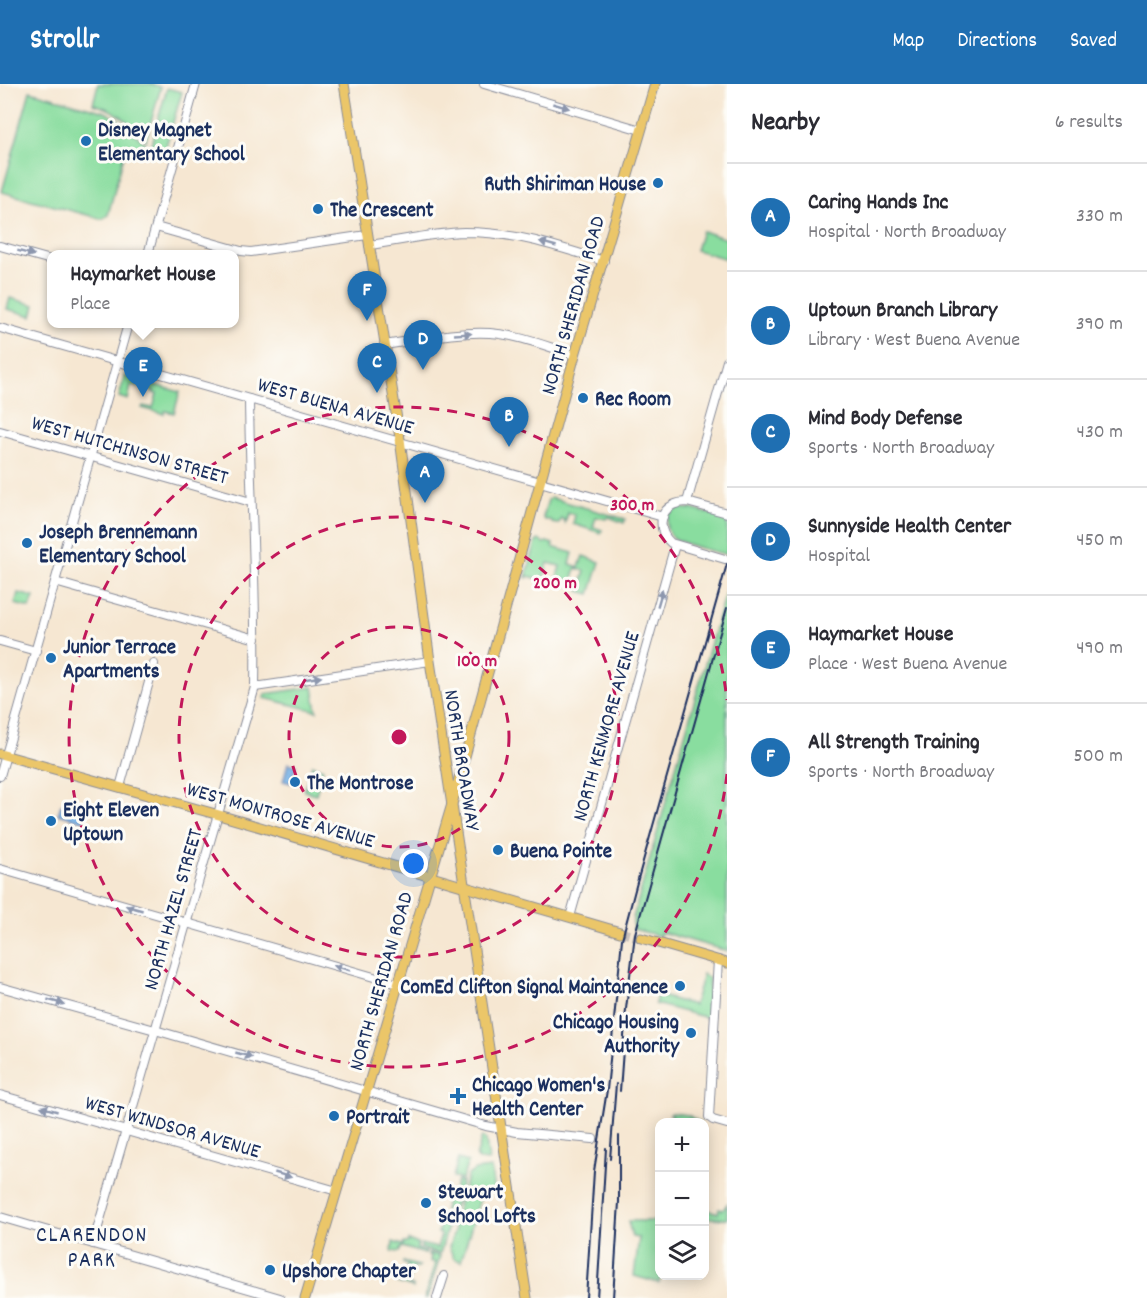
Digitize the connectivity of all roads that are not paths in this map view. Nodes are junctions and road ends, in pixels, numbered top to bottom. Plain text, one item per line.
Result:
1 (196, 84) edge
2 (344, 84) edge
3 (484, 84) edge
4 (654, 84) edge
5 (641, 130) junction
6 (156, 227) junction
7 (368, 240) junction
8 (0, 246) edge
9 (149, 250) edge
10 (237, 250) edge
11 (239, 250) edge
12 (47, 259) edge
13 (604, 261) junction
14 (0, 328) edge
15 (127, 328) edge
16 (384, 345) junction
17 (575, 355) junction
18 (117, 361) junction
19 (727, 361) edge
20 (249, 399) junction
21 (0, 431) edge
22 (400, 442) junction
23 (91, 456) junction
24 (540, 482) junction
25 (251, 502) junction
26 (687, 502) junction
27 (727, 513) edge
28 (663, 517) junction
29 (675, 545) junction
30 (725, 559) dead end
31 (55, 582) junction
32 (256, 639) junction
33 (0, 641) edge
34 (36, 651) junction
35 (430, 661) junction
36 (154, 664) dead end
37 (255, 687) junction
38 (3, 755) edge
39 (0, 776) edge
40 (120, 787) junction
41 (452, 804) junction
42 (219, 815) junction
43 (0, 869) edge
44 (430, 876) junction
45 (465, 887) junction
46 (570, 917) junction
47 (187, 923) junction
48 (620, 932) tunnel mouth
49 (641, 938) tunnel mouth
50 (722, 961) edge
51 (398, 984) junction
52 (0, 987) edge
53 (155, 1030) junction
54 (366, 1091) junction
55 (0, 1095) edge
56 (727, 1124) edge
57 (501, 1129) junction
58 (126, 1130) junction
59 (593, 1139) dead end
60 (337, 1191) junction
61 (0, 1217) edge
62 (93, 1244) junction
63 (444, 1276) dead end
64 (280, 1298) edge
65 (305, 1298) edge
66 (437, 1298) edge
67 (526, 1298) edge

1 - 6 street
2 - 7 main road, NORTH BROADWAY
3 -> 5 street
4 - 5 main road, NORTH SHERIDAN ROAD
5 - 13 main road, NORTH SHERIDAN ROAD
6 - 9 street
6 - 10 street
7 - 11 street
13 -> 7 street
7 - 16 main road, NORTH BROADWAY
8 -> 12 street
13 - 17 main road, NORTH SHERIDAN ROAD
14 - 18 street, WEST BUENA AVENUE
15 - 18 street
16 -> 17 street
16 - 22 main road, NORTH BROADWAY
17 - 24 main road, NORTH SHERIDAN ROAD
18 - 20 street, WEST BUENA AVENUE
18 - 23 street
19 - 26 street
20 - 22 street, WEST BUENA AVENUE
20 - 25 street, NORTH HAZEL STREET
21 - 23 street, WEST HUTCHINSON STREET
22 - 24 street, WEST BUENA AVENUE
22 - 35 main road, NORTH BROADWAY
23 - 25 street, WEST HUTCHINSON STREET
23 - 31 street
24 - 28 street, WEST BUENA AVENUE
24 - 41 main road, NORTH SHERIDAN ROAD
25 - 32 street, NORTH HAZEL STREET
26 - 27 street
26 - 28 street
28 - 29 street
29 - 30 street
46 -> 29 street, NORTH KENMORE AVENUE
31 - 32 street
31 - 34 street
32 - 37 street, NORTH HAZEL STREET
33 - 34 street
34 - 38 street
37 -> 35 street
35 - 41 main road, NORTH BROADWAY
36 - 40 street
37 - 42 street, NORTH HAZEL STREET
38 - 39 street
38 - 40 main road, WEST MONTROSE AVENUE
40 - 42 main road, WEST MONTROSE AVENUE
41 - 44 main road, NORTH SHERIDAN ROAD
41 - 45 main road, NORTH BROADWAY
42 - 44 main road, WEST MONTROSE AVENUE
42 - 47 street, NORTH HAZEL STREET
47 -> 43 street
44 - 45 main road, WEST MONTROSE AVENUE
44 - 51 main road, NORTH SHERIDAN ROAD
45 - 46 main road, WEST MONTROSE AVENUE
45 - 57 main road, NORTH BROADWAY
46 - 48 main road, WEST MONTROSE AVENUE
51 -> 47 street
47 - 53 street, NORTH HAZEL STREET
49 - 50 main road
50 - 56 street
51 - 54 main road, NORTH SHERIDAN ROAD
52 -> 53 street
53 -> 54 street
53 - 58 street, NORTH HAZEL STREET
54 - 57 street
54 - 60 main road, NORTH SHERIDAN ROAD
58 -> 55 street, WEST WINDSOR AVENUE
57 - 59 street
57 - 67 main road, NORTH BROADWAY
58 -> 60 street, WEST WINDSOR AVENUE
58 - 62 street, NORTH HAZEL STREET
60 - 65 main road, NORTH SHERIDAN ROAD
61 - 62 street
62 - 64 street
63 - 66 street

